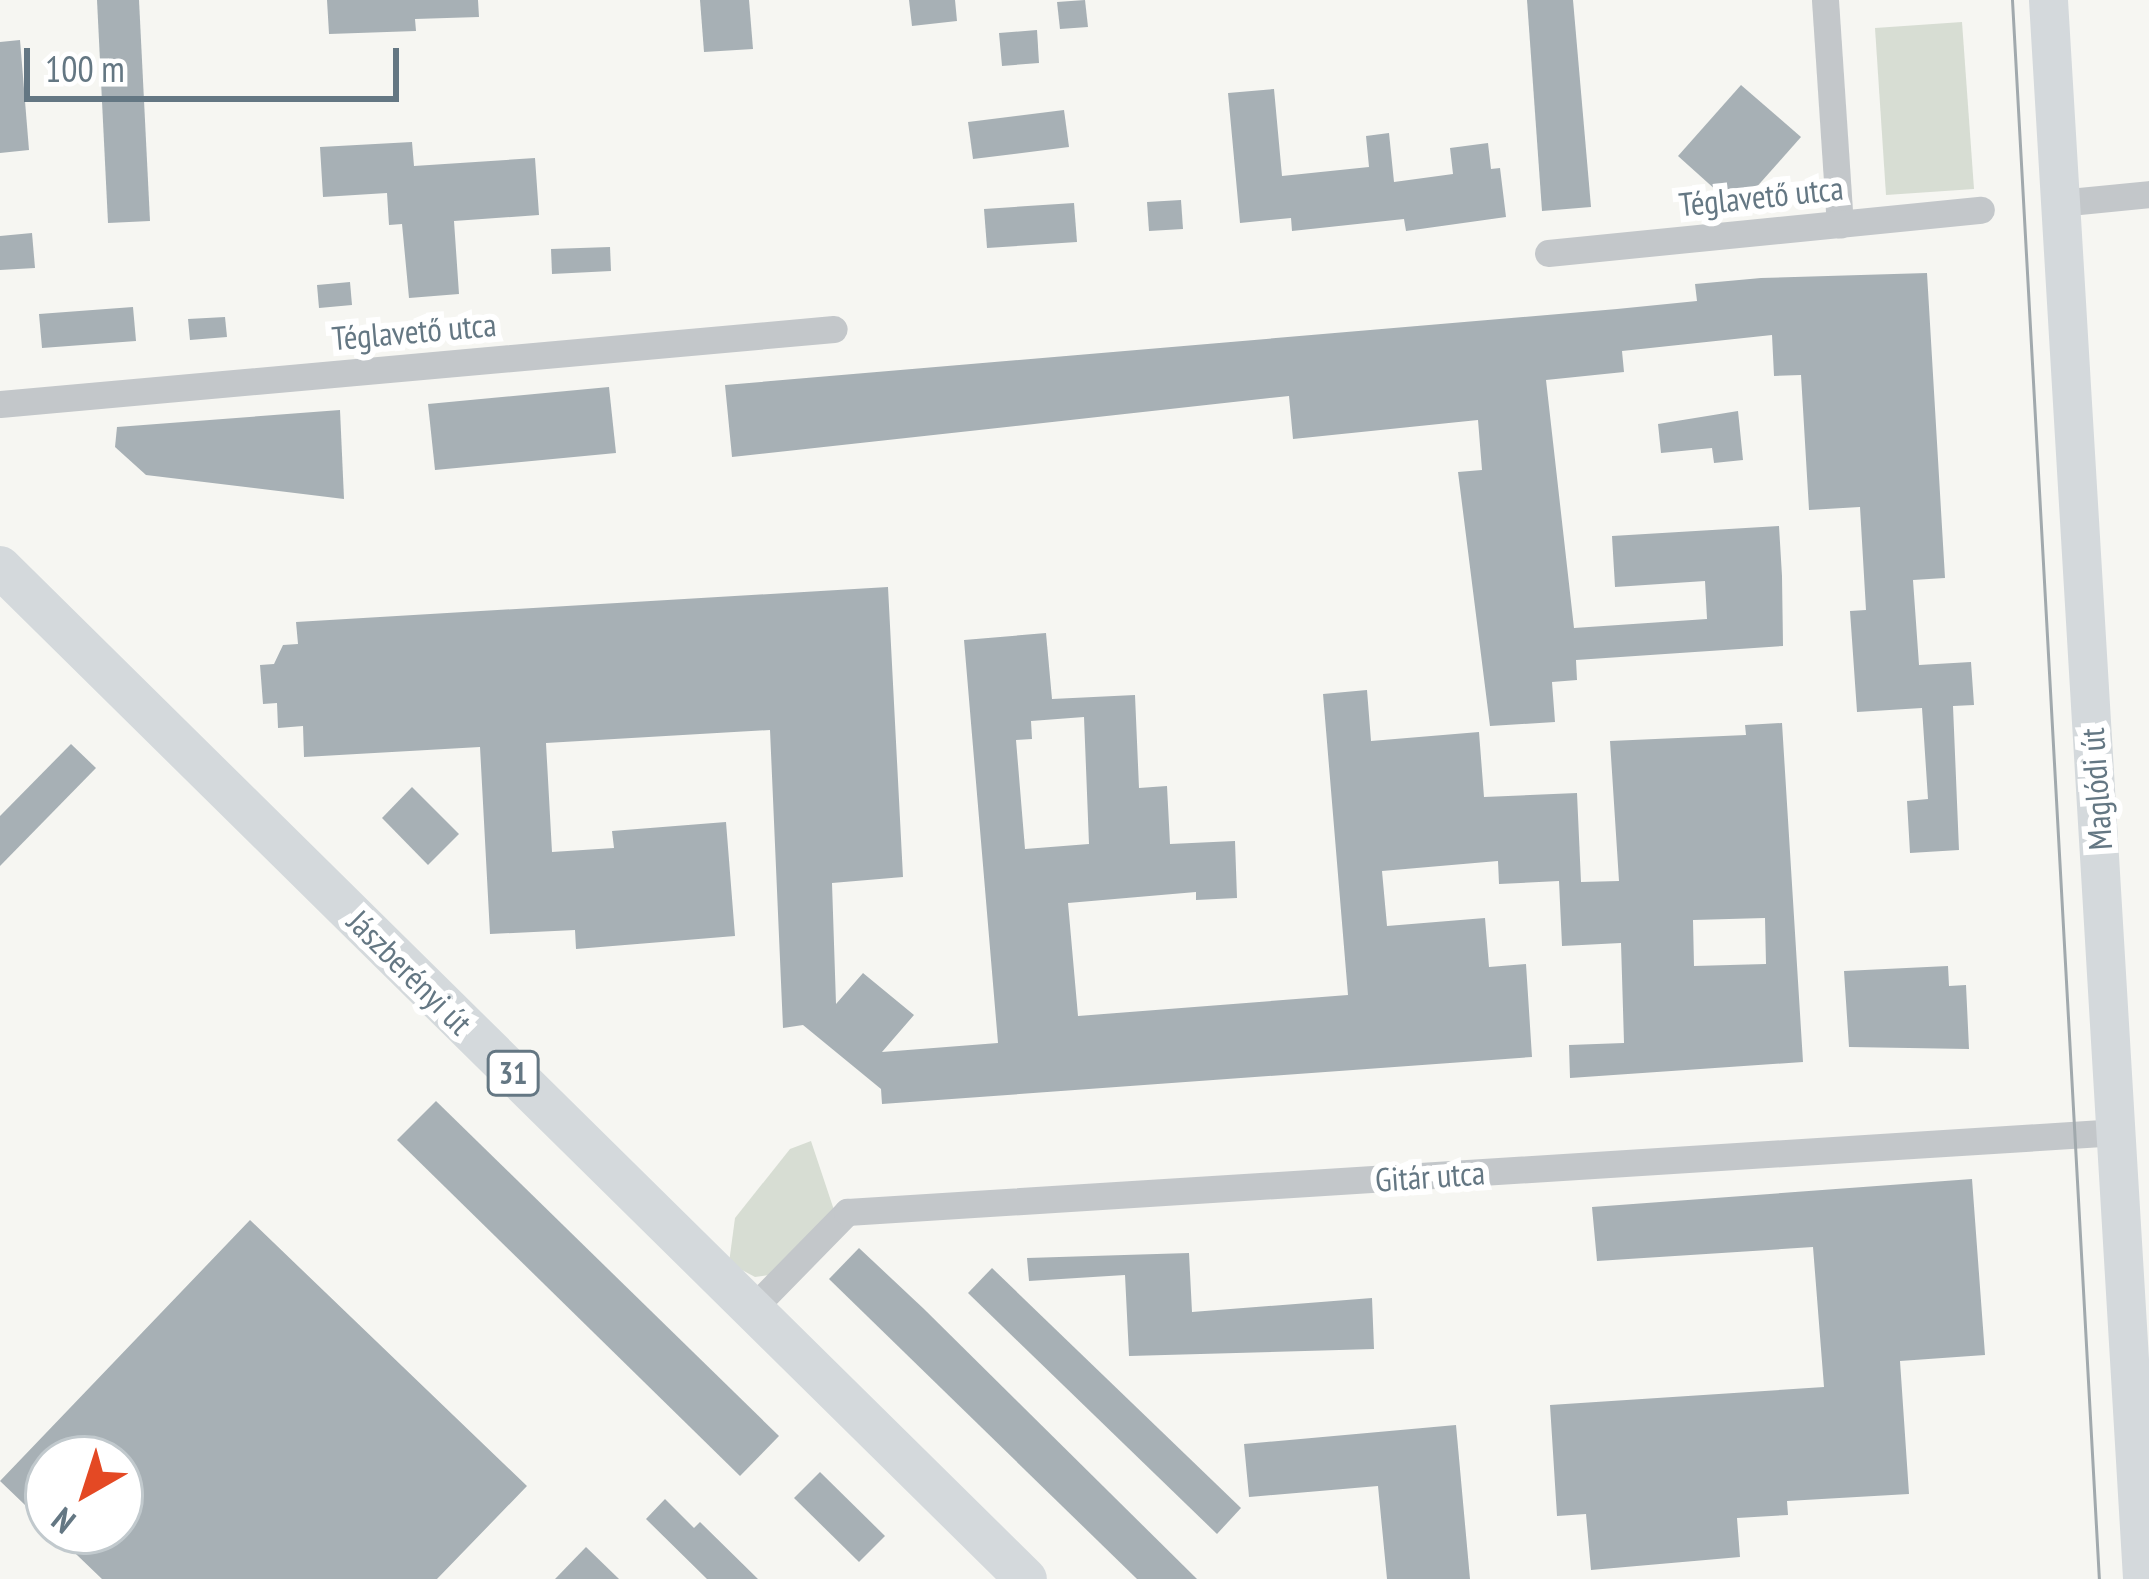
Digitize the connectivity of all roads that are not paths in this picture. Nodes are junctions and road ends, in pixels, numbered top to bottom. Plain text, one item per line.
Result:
1 (1825, 0) edge
2 (2048, 0) edge
3 (2149, 194) edge
4 (2059, 203) junction
5 (1981, 210) dead end
6 (1840, 224) junction
7 (1548, 253) dead end
8 (834, 329) dead end
9 (0, 404) edge
10 (0, 567) edge
11 (2133, 1130) edge
12 (752, 1309) junction
13 (1026, 1579) edge
14 (2142, 1579) edge

1 - 6 street
2 - 4 street, Maglódi út
3 - 4 street
4 - 11 street, Maglódi út
5 - 6 street, Téglavető utca
6 - 7 street, Téglavető utca
8 - 9 street, Téglavető utca
10 - 12 main road, Jászberényi út / 31
11 - 12 street, Gitár utca
11 - 14 street, Maglódi út
12 - 13 main road, Jászberényi út / 31

